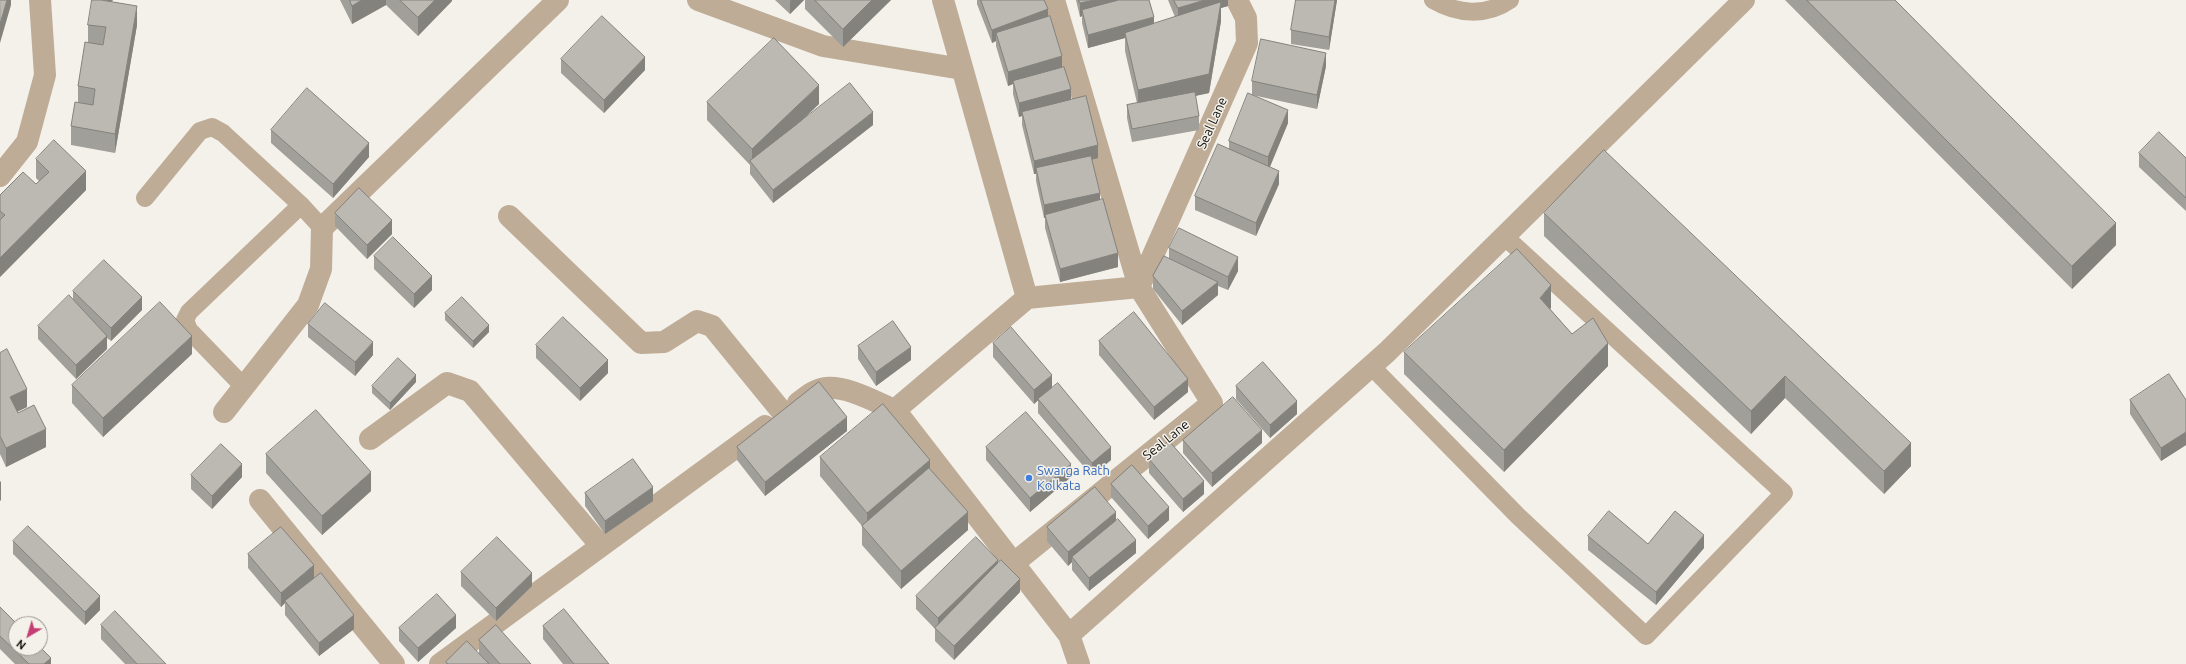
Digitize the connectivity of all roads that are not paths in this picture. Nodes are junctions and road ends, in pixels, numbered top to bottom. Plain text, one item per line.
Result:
1 (40, 0) edge
2 (558, 0) edge
3 (698, 0) edge
4 (943, 0) edge
5 (1054, 0) edge
6 (1237, 0) edge
7 (1433, 0) edge
8 (1510, 0) edge
9 (1744, 0) edge
10 (962, 69) junction
11 (0, 176) edge
12 (145, 198) dead end
13 (301, 204) junction
14 (509, 216) dead end
15 (322, 228) junction
16 (1504, 236) junction
17 (1139, 288) junction
18 (1027, 298) junction
19 (1371, 366) junction
20 (244, 387) junction
21 (894, 410) junction
22 (224, 412) dead end
23 (783, 413) junction
24 (370, 439) dead end
25 (260, 500) dead end
26 (601, 546) junction
27 (1014, 563) junction
28 (1069, 635) junction
29 (394, 664) edge
30 (440, 664) edge
31 (1079, 664) edge

1 - 11 street
2 - 15 street
3 - 10 street
4 - 10 street
5 - 17 street, Seal Lane
6 - 17 street, Seal Lane
7 - 8 lane
9 - 16 street
10 - 18 street
12 - 13 lane
13 - 15 lane
13 - 20 lane
14 - 23 street
15 - 20 street
16 - 19 street
16 - 19 lane
17 - 18 street
17 - 27 street, Seal Lane
18 - 21 street
19 - 28 street
20 - 22 street
21 - 23 street
21 - 27 street
23 - 26 street
24 - 26 street
25 - 29 street
26 - 30 street
27 - 28 street
28 - 31 street

